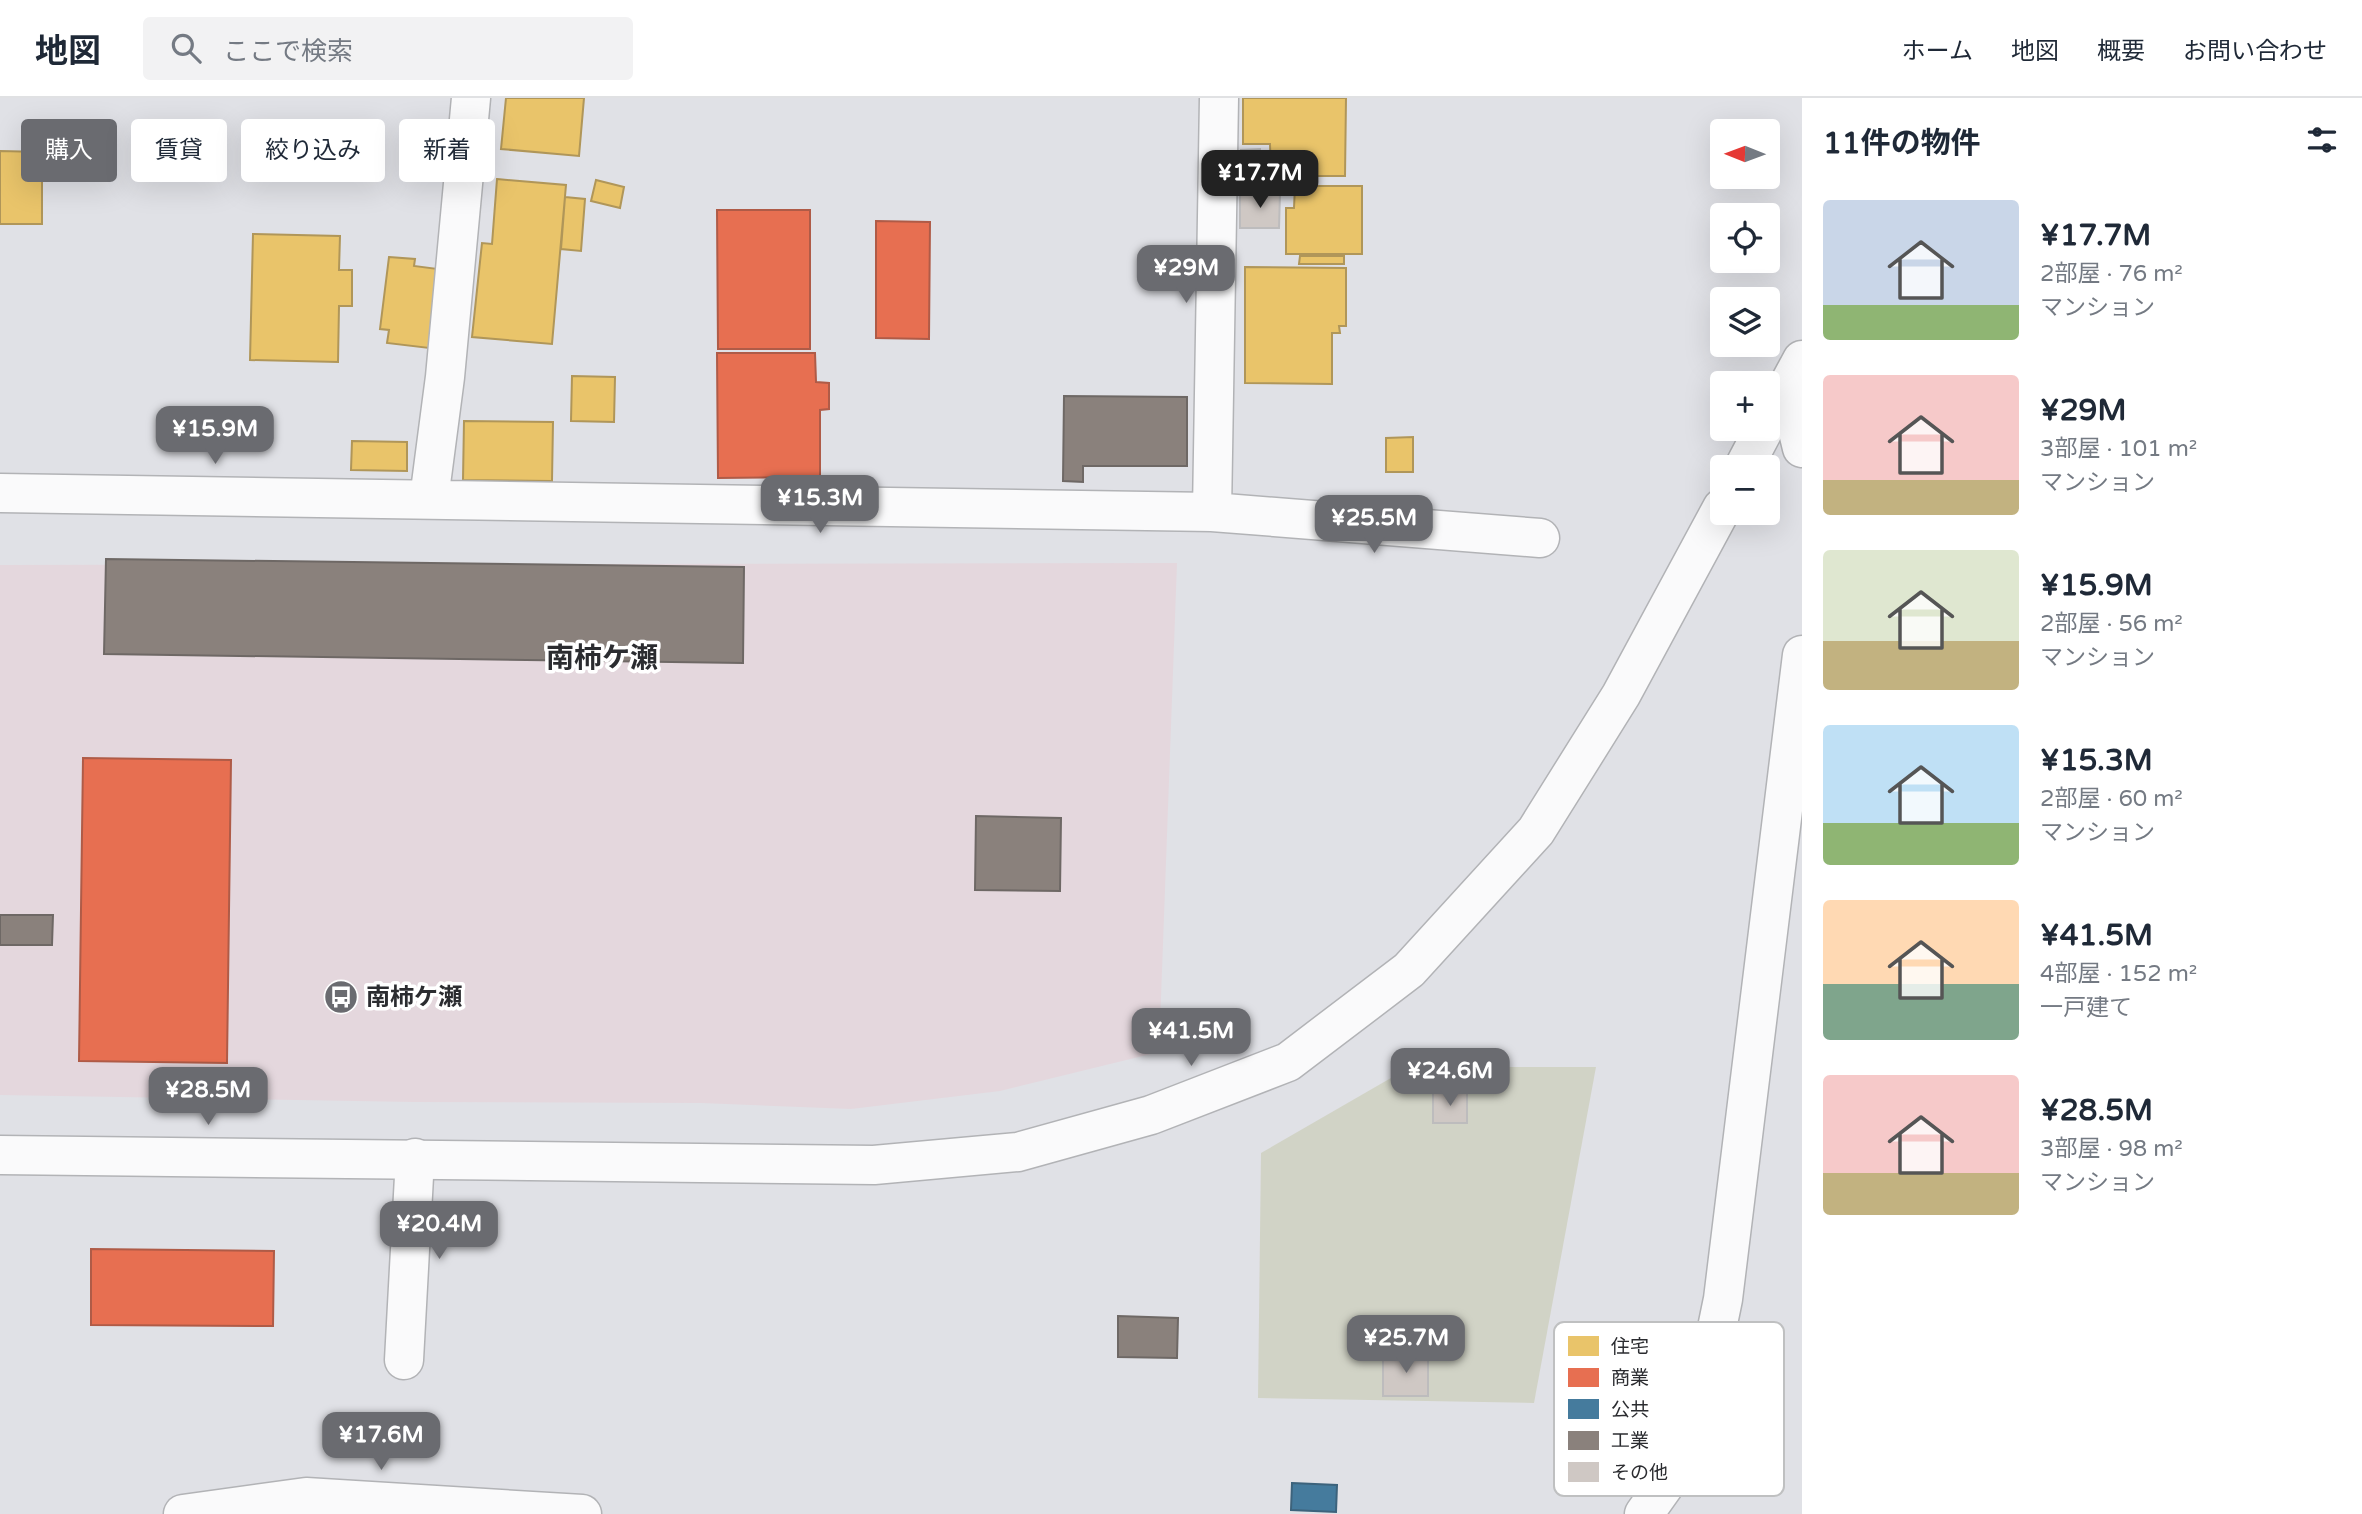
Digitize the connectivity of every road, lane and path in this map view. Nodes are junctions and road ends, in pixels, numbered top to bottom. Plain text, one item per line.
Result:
1 (471, 98) edge
2 (1219, 98) edge
3 (1794, 373) edge
4 (1780, 400) edge
5 (1802, 448) edge
6 (0, 492) edge
7 (429, 499) junction
8 (1212, 512) junction
9 (1713, 525) edge
10 (1540, 538) dead end
11 (1802, 655) edge
12 (0, 1155) edge
13 (415, 1158) junction
14 (1718, 1322) edge
15 (404, 1360) dead end
16 (1657, 1496) edge
17 (183, 1514) edge
18 (582, 1514) edge
19 (1644, 1514) edge

1 - 7 street
2 - 8 street
3 - 4 street
3 - 5 street
6 - 7 street
7 - 8 street
8 - 10 street
9 - 13 street
11 - 14 street
12 - 13 street
13 - 15 street
16 - 19 street
17 - 18 street

